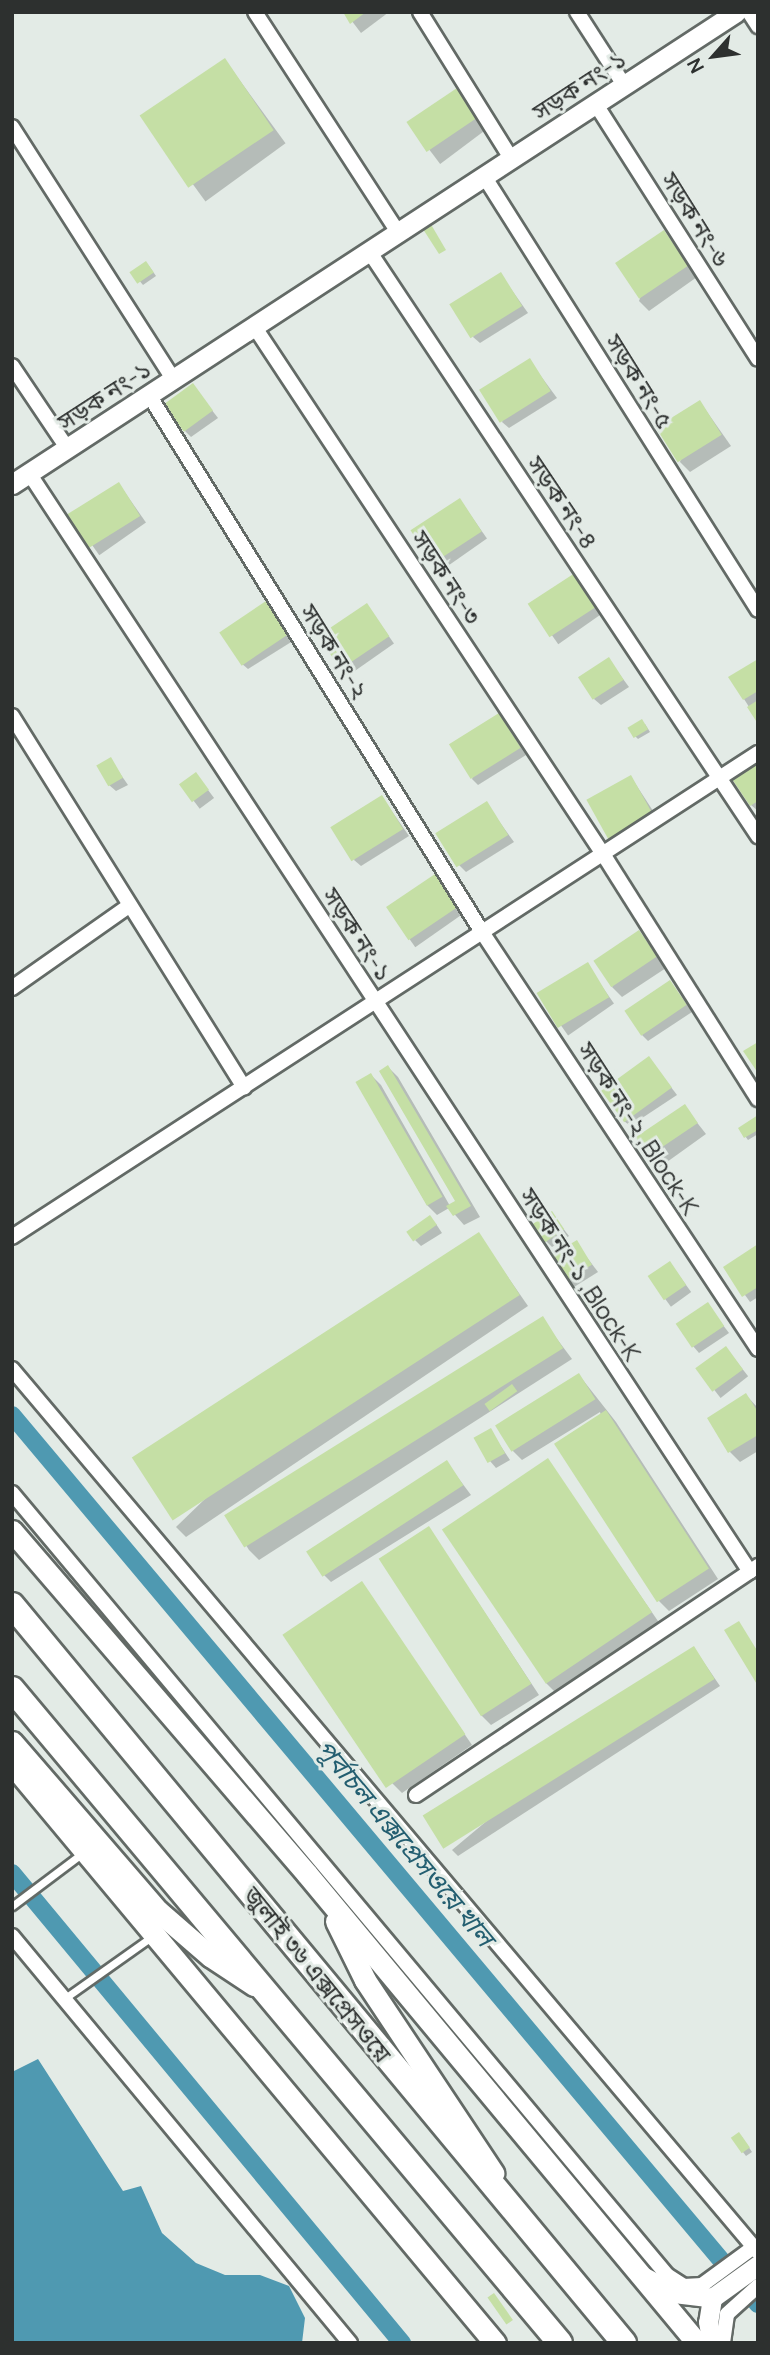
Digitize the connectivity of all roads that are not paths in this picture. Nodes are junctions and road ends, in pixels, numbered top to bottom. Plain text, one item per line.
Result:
1 (255, 12) edge
2 (420, 12) edge
3 (577, 12) edge
4 (736, 12) edge
5 (749, 12) edge
6 (758, 26) edge
7 (624, 85) junction
8 (595, 103) junction
9 (12, 127) edge
10 (511, 158) junction
11 (484, 176) junction
12 (398, 232) junction
13 (369, 251) junction
14 (254, 326) junction
15 (758, 359) edge
16 (12, 366) edge
17 (173, 379) junction
18 (149, 395) junction
19 (67, 448) junction
20 (20, 478) edge
21 (758, 610) edge
22 (12, 716) edge
23 (758, 753) edge
24 (720, 777) junction
25 (758, 836) edge
26 (603, 854) junction
27 (130, 905) junction
28 (482, 932) junction
29 (12, 988) edge
30 (374, 1002) junction
31 (244, 1087) junction
32 (758, 1099) edge
33 (12, 1237) edge
34 (758, 1349) edge
35 (12, 1369) edge
36 (12, 1493) edge
37 (12, 1531) edge
38 (754, 1569) edge
39 (12, 1605) edge
40 (12, 1689) edge
41 (12, 1742) edge
42 (12, 1765) edge
43 (416, 1795) dead end
44 (85, 1851) junction
45 (328, 1900) junction
46 (14, 1904) edge
47 (154, 1934) junction
48 (12, 1936) edge
49 (270, 1996) junction
50 (65, 1998) junction
51 (523, 2222) junction
52 (756, 2255) edge
53 (643, 2277) junction
54 (758, 2286) edge
55 (712, 2298) junction
56 (350, 2343) edge
57 (495, 2343) edge
58 (559, 2343) edge
59 (624, 2343) edge
60 (697, 2343) edge
61 (712, 2343) edge
62 (723, 2343) edge

1 - 12 street
2 - 10 street
3 - 7 street
4 - 7 street, সড়ক নং-১
5 - 6 street
7 - 8 street, সড়ক নং-১
8 - 10 street, সড়ক নং-১
8 - 15 street, সড়ক নং-৬
9 - 17 street
10 - 11 street, সড়ক নং-১
11 - 12 street, সড়ক নং-১
11 - 21 street, সড়ক নং-৫
12 - 13 street, সড়ক নং-১
13 - 14 street, সড়ক নং-১
13 - 24 street, সড়ক নং-৪
14 - 17 street, সড়ক নং-১
14 - 26 street, সড়ক নং-৩
16 - 19 street
17 - 18 street, সড়ক নং-১
18 - 19 street, সড়ক নং-১
18 - 28 street, সড়ক নং-২
19 - 20 street, সড়ক নং-১
20 - 30 street, সড়ক নং-১
22 - 27 street
23 - 24 street
24 - 25 street, সড়ক নং-৪
24 - 26 street
26 - 28 street
26 - 32 street, সড়ক নং-৩
27 - 29 street
27 - 31 street
28 - 30 street
28 - 34 street, সড়ক নং-২ ,Block-K
30 - 31 street
30 - 38 street, সড়ক নং-১ ,Block-K
31 - 33 street
35 - 52 street
36 - 52 street
37 - 45 main road
38 - 43 street
39 - 51 highway, জুলাই ৩৬ এক্সপ্রেসওয়ে
40 - 49 highway, জুলাই ৩৬ এক্সপ্রেসওয়ে
41 - 49 main road
42 - 44 main road
44 - 46 lane
44 - 47 main road
45 - 51 main road
45 - 53 main road
47 - 50 lane
47 - 57 main road
48 - 50 street
49 - 58 highway, জুলাই ৩৬ এক্সপ্রেসওয়ে
50 - 56 street
51 - 59 highway, জুলাই ৩৬ এক্সপ্রেসওয়ে
52 - 55 street
53 - 55 street
53 - 60 main road
54 - 62 street
55 - 61 street

